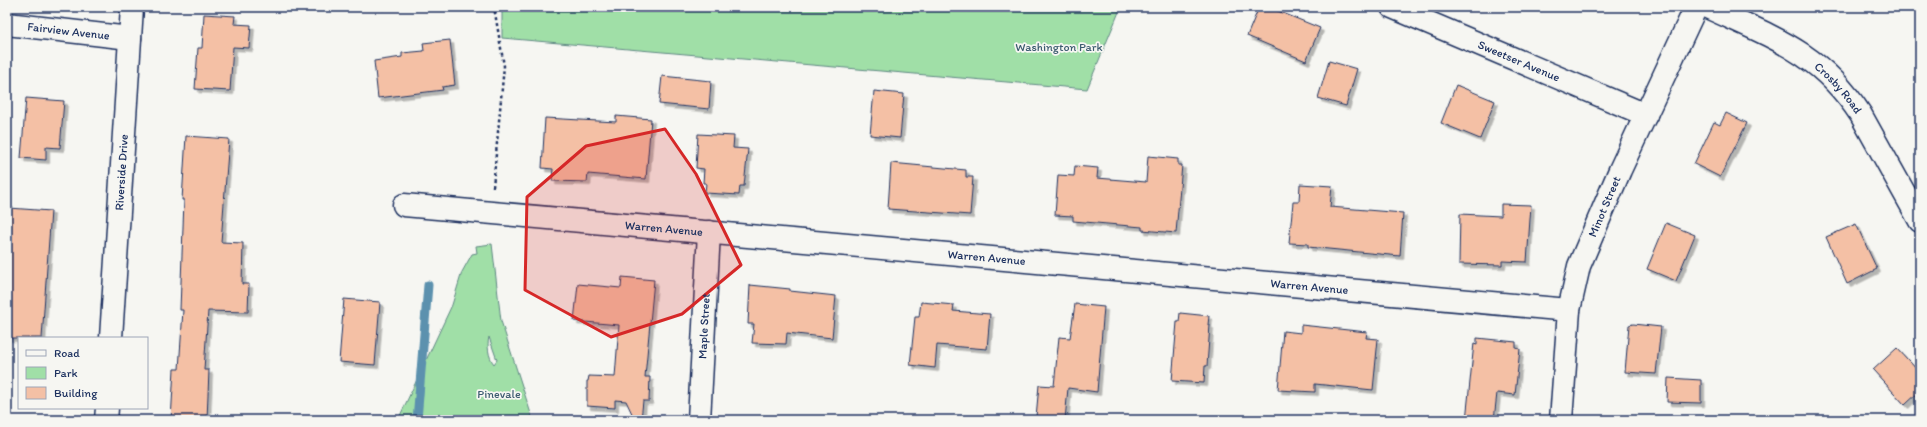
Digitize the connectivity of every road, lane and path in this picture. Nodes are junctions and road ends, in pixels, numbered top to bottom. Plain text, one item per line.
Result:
1 (132, 7) edge
2 (363, 7) edge
3 (394, 7) edge
4 (494, 7) edge
5 (1392, 7) edge
6 (1696, 7) edge
7 (1707, 7) edge
8 (1422, 13) edge
9 (7, 24) edge
10 (130, 38) junction
11 (1646, 115) junction
12 (404, 205) dead end
13 (491, 213) junction
14 (1920, 221) edge
15 (709, 232) junction
16 (1569, 310) junction
17 (111, 337) edge
18 (107, 409) edge
19 (106, 420) edge
20 (699, 420) edge
21 (1561, 420) edge

1 - 10 street, Riverside Drive
2 - 3 path
4 - 13 path
5 - 8 street, Sweetser Avenue
6 - 11 street, Minot Street
7 - 14 street, Crosby Road
8 - 11 street, Sweetser Avenue
9 - 10 street, Fairview Avenue
10 - 17 street, Riverside Drive
11 - 16 street, Minot Street
12 - 13 street, Warren Avenue
13 - 15 street, Warren Avenue
15 - 16 street, Warren Avenue
15 - 20 street, Maple Street
16 - 21 street, Minot Street
18 - 19 street

